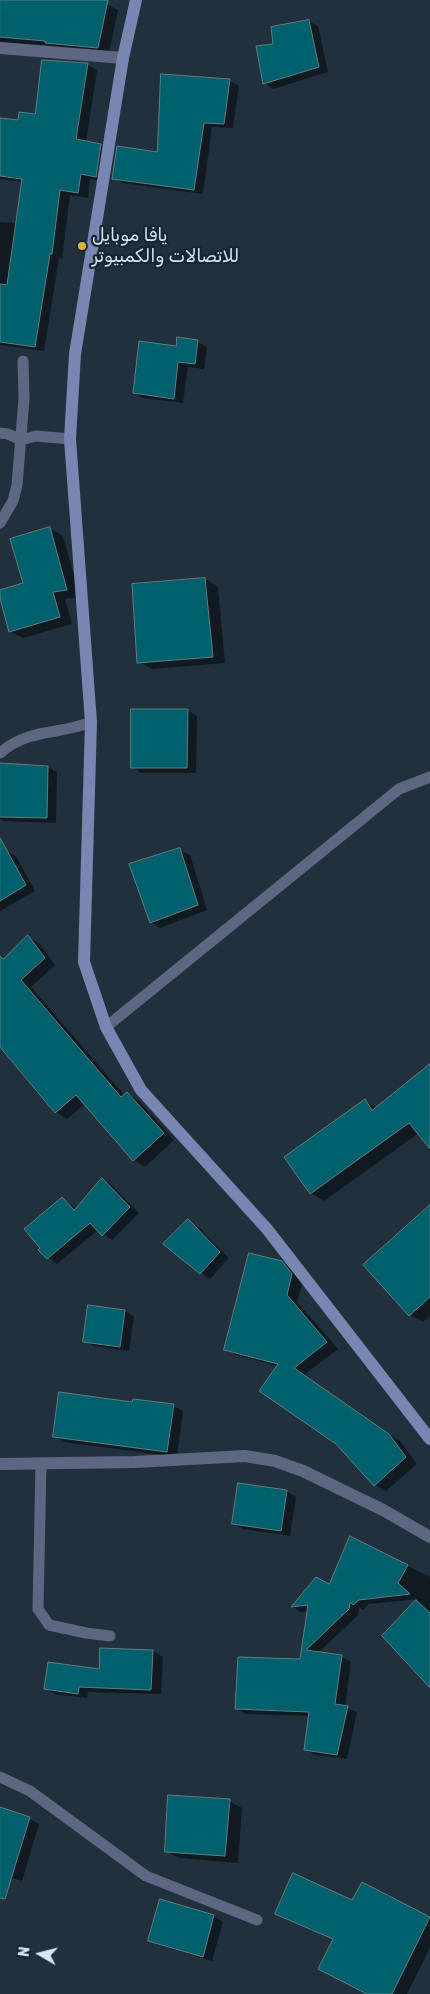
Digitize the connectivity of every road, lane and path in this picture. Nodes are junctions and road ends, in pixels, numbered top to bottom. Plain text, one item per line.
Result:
1 (136, 0) edge
2 (0, 48) edge
3 (122, 58) junction
4 (23, 361) dead end
5 (0, 433) edge
6 (70, 439) junction
7 (21, 440) junction
8 (0, 523) edge
9 (91, 722) junction
10 (0, 753) edge
11 (430, 777) edge
12 (106, 1027) junction
13 (430, 1439) edge
14 (0, 1464) edge
15 (41, 1464) junction
16 (430, 1537) edge
17 (110, 1636) dead end
18 (0, 1777) edge
19 (257, 1920) dead end

1 - 3 main road
2 - 3 street
3 - 6 main road
4 - 7 lane
5 - 7 lane
6 - 7 lane
6 - 9 main road
7 - 8 lane
9 - 10 lane
9 - 12 main road
11 - 12 lane
12 - 13 main road
14 - 15 street
15 - 16 street
15 - 17 lane
18 - 19 lane

